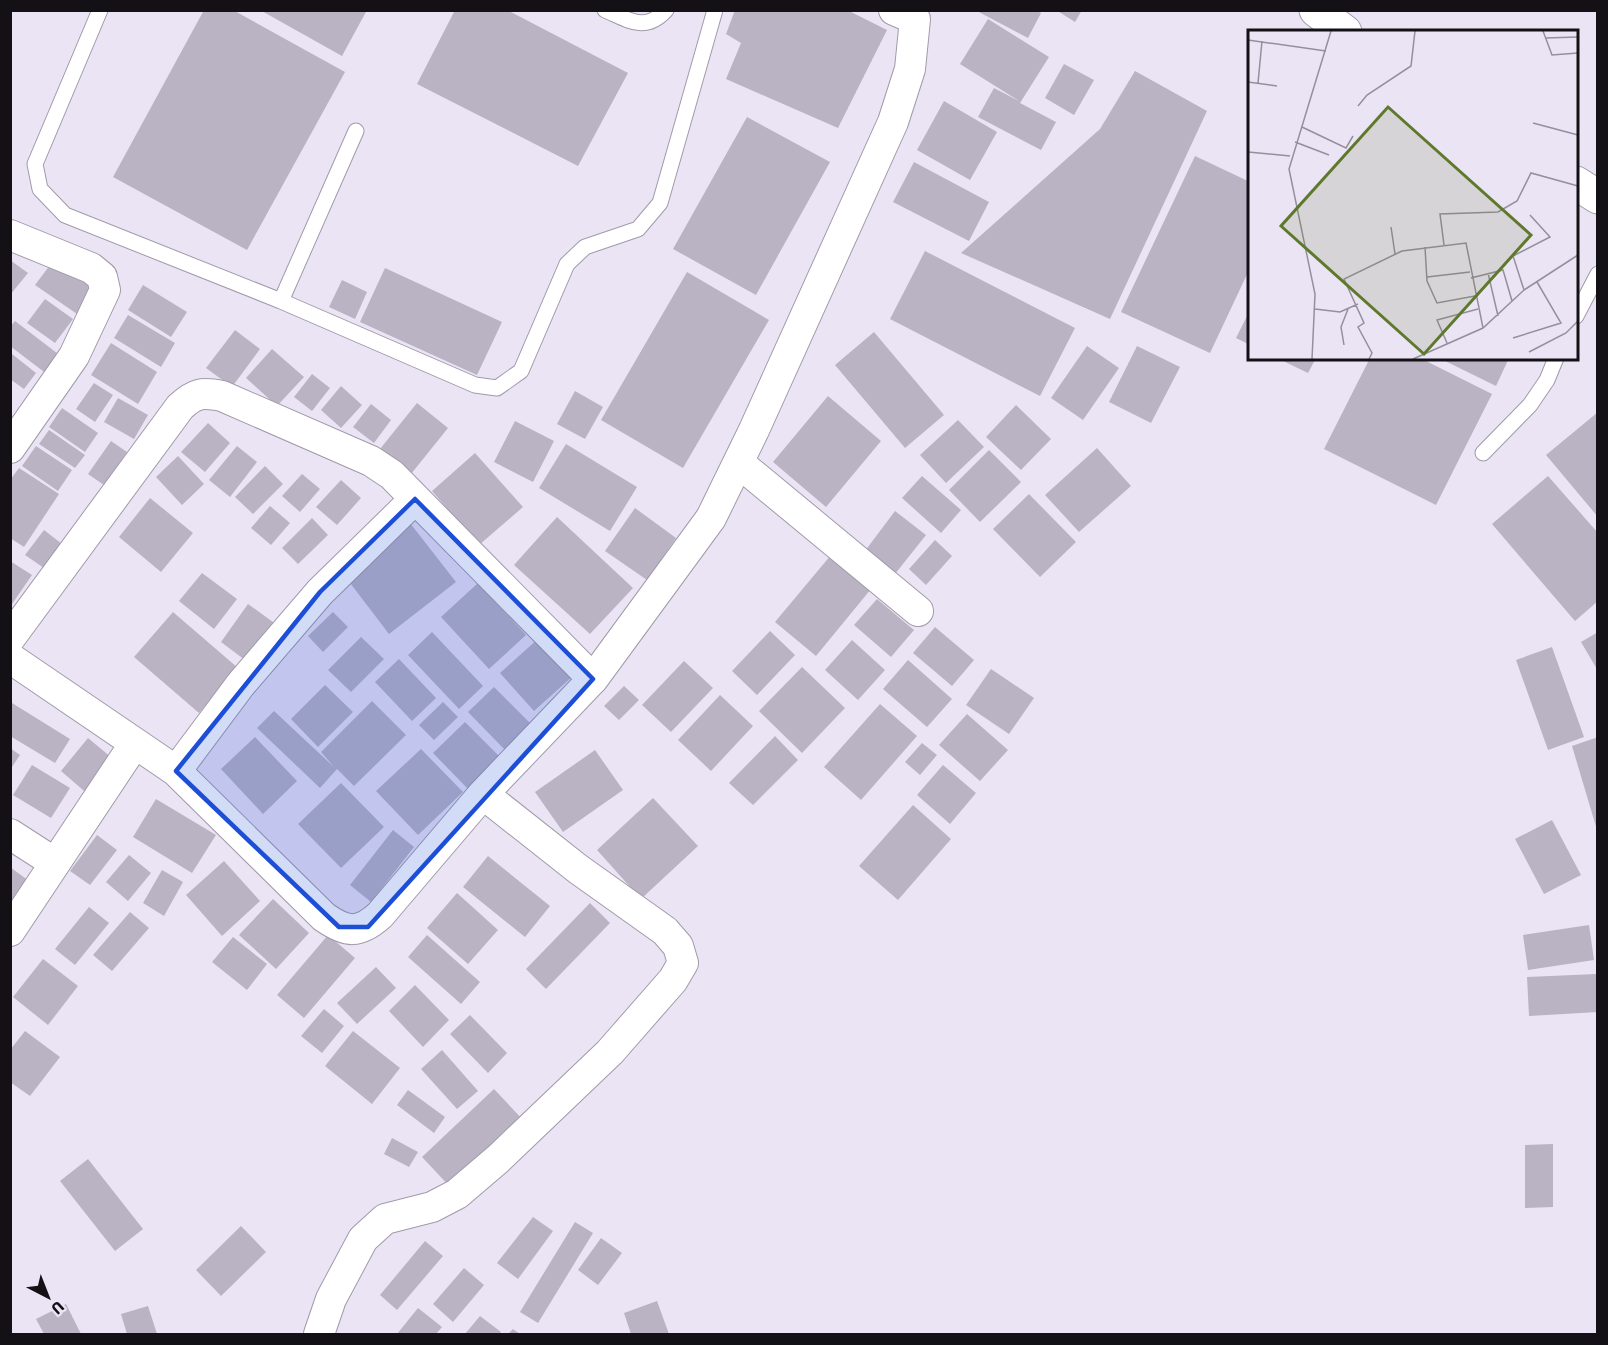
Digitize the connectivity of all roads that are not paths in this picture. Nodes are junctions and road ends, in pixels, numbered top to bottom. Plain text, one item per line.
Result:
1 (100, 10) edge
2 (605, 10) edge
3 (666, 10) edge
4 (715, 10) edge
5 (894, 10) edge
6 (1316, 10) edge
7 (1342, 30) edge
8 (356, 131) dead end
9 (1578, 184) edge
10 (1598, 197) edge
11 (10, 235) edge
12 (1598, 274) edge
13 (281, 301) junction
14 (1578, 312) edge
15 (1555, 360) edge
16 (10, 448) edge
17 (1483, 453) dead end
18 (739, 463) junction
19 (415, 499) junction
20 (918, 610) dead end
21 (10, 638) edge
22 (10, 658) edge
23 (592, 679) junction
24 (135, 743) junction
25 (176, 771) junction
26 (483, 794) junction
27 (10, 834) edge
28 (55, 863) junction
29 (10, 930) edge
30 (319, 1335) edge

1 - 13 lane
2 - 3 lane
4 - 13 lane
5 - 18 street
6 - 7 main road
8 - 13 lane
9 - 10 main road
11 - 16 street
12 - 14 lane
15 - 17 lane
18 - 20 street
18 - 23 street
19 - 21 street
19 - 23 street
19 - 25 street
22 - 24 street
23 - 26 street
24 - 25 street
24 - 28 street
25 - 26 street
26 - 30 street
27 - 28 street
28 - 29 street

